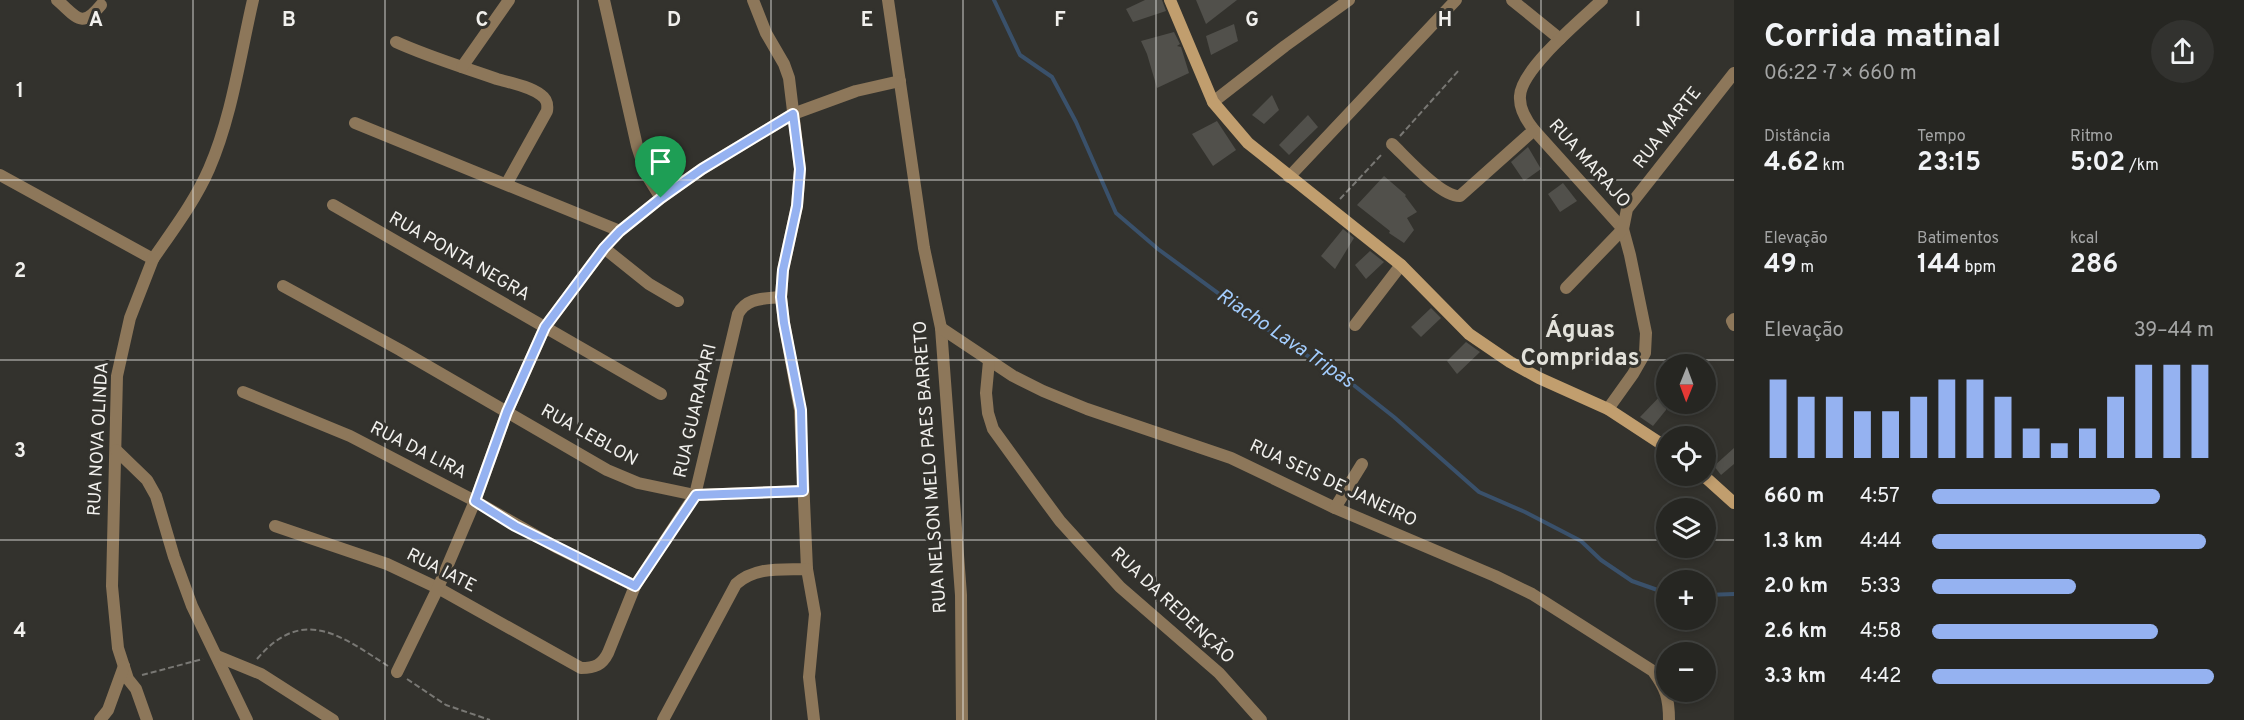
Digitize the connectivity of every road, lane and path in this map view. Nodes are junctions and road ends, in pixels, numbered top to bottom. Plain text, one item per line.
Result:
1 (57, 0) edge
2 (253, 0) edge
3 (509, 0) edge
4 (604, 0) edge
5 (753, 0) edge
6 (888, 0) edge
7 (1170, 0) edge
8 (1349, 0) edge
9 (1456, 0) edge
10 (1512, 0) edge
11 (1602, 0) edge
12 (102, 5) dead end
13 (1560, 39) junction
14 (396, 42) dead end
15 (462, 67) junction
16 (1734, 73) edge
17 (900, 81) junction
18 (1213, 102) junction
19 (793, 114) junction
20 (355, 123) dead end
21 (1534, 130) junction
22 (1392, 144) dead end
23 (0, 176) edge
24 (1290, 177) junction
25 (507, 183) junction
26 (661, 198) junction
27 (333, 205) dead end
28 (1623, 229) junction
29 (620, 231) junction
30 (604, 248) junction
31 (153, 259) junction
32 (1401, 265) junction
33 (283, 286) dead end
34 (1566, 288) dead end
35 (781, 297) junction
36 (678, 301) dead end
37 (1734, 319) edge
38 (1355, 325) dead end
39 (1734, 325) edge
40 (545, 327) junction
41 (941, 327) junction
42 (989, 361) junction
43 (243, 392) dead end
44 (661, 394) dead end
45 (1608, 409) junction
46 (507, 412) junction
47 (1656, 440) edge
48 (116, 450) junction
49 (1362, 464) dead end
50 (1715, 486) edge
51 (803, 491) junction
52 (696, 495) junction
53 (475, 501) junction
54 (1734, 503) edge
55 (1335, 508) junction
56 (275, 526) dead end
57 (807, 568) junction
58 (635, 586) junction
59 (438, 588) junction
60 (218, 656) junction
61 (124, 666) junction
62 (249, 668) junction
63 (581, 668) joint
64 (397, 672) junction
65 (128, 679) junction
66 (100, 720) edge
67 (147, 720) edge
68 (247, 720) edge
69 (333, 720) edge
70 (490, 720) edge
71 (663, 720) edge
72 (814, 720) edge
73 (962, 720) edge
74 (1261, 720) edge
75 (1669, 720) edge

1 - 12 street
2 - 31 street, RUA NOVA OLINDA
3 - 15 street
4 - 26 street
5 - 19 street
6 - 17 street, RUA NELSON MELO PAES BARRETO
7 - 18 main road
8 - 18 street
9 - 24 street
10 - 13 street
11 - 13 street, RUA MARAJO
13 - 21 street, RUA MARAJO
14 - 15 street
15 - 25 street
16 - 28 street, RUA MARTE
17 - 19 street
17 - 41 street, RUA NELSON MELO PAES BARRETO
18 - 24 main road
19 - 26 street
19 - 35 street
20 - 25 street
21 - 22 street
21 - 28 street, RUA MARAJO
23 - 31 street
24 - 32 main road
25 - 29 street
26 - 29 street
27 - 40 street, RUA PONTA NEGRA
28 - 34 street, RUA MARTE
28 - 45 street, RUA MARAJO
29 - 30 street
30 - 36 street
30 - 40 street
31 - 48 street, RUA NOVA OLINDA
32 - 38 street
32 - 45 main road
33 - 46 street, RUA LEBLON
35 - 51 street
35 - 52 street, RUA GUARAPARI
37 - 39 street
40 - 44 street, RUA PONTA NEGRA
40 - 46 street
41 - 42 street, RUA SEIS DE JANEIRO
41 - 73 street, RUA NELSON MELO PAES BARRETO
42 - 55 street, RUA SEIS DE JANEIRO
42 - 74 street, RUA DA REDENÇÃO
43 - 53 street, RUA DA LIRA
45 - 47 main road
46 - 52 street, RUA LEBLON
46 - 53 street
48 - 60 street
48 - 61 street, RUA NOVA OLINDA
49 - 55 street
50 - 54 main road
51 - 52 street, RUA LEBLON
51 - 57 street
52 - 58 street, RUA GUARAPARI
53 - 58 street, RUA DA LIRA
53 - 59 street
55 - 75 street, RUA SEIS DE JANEIRO
56 - 59 street, RUA IATE
57 - 71 street
57 - 72 street
58 - 63 street, RUA GUARAPARI
59 - 63 street, RUA IATE
59 - 64 street
60 - 62 street
60 - 65 path
60 - 68 street
61 - 65 street, RUA NOVA OLINDA
61 - 66 street
62 - 64 path
62 - 69 street
64 - 70 path
65 - 67 street, RUA NOVA OLINDA

